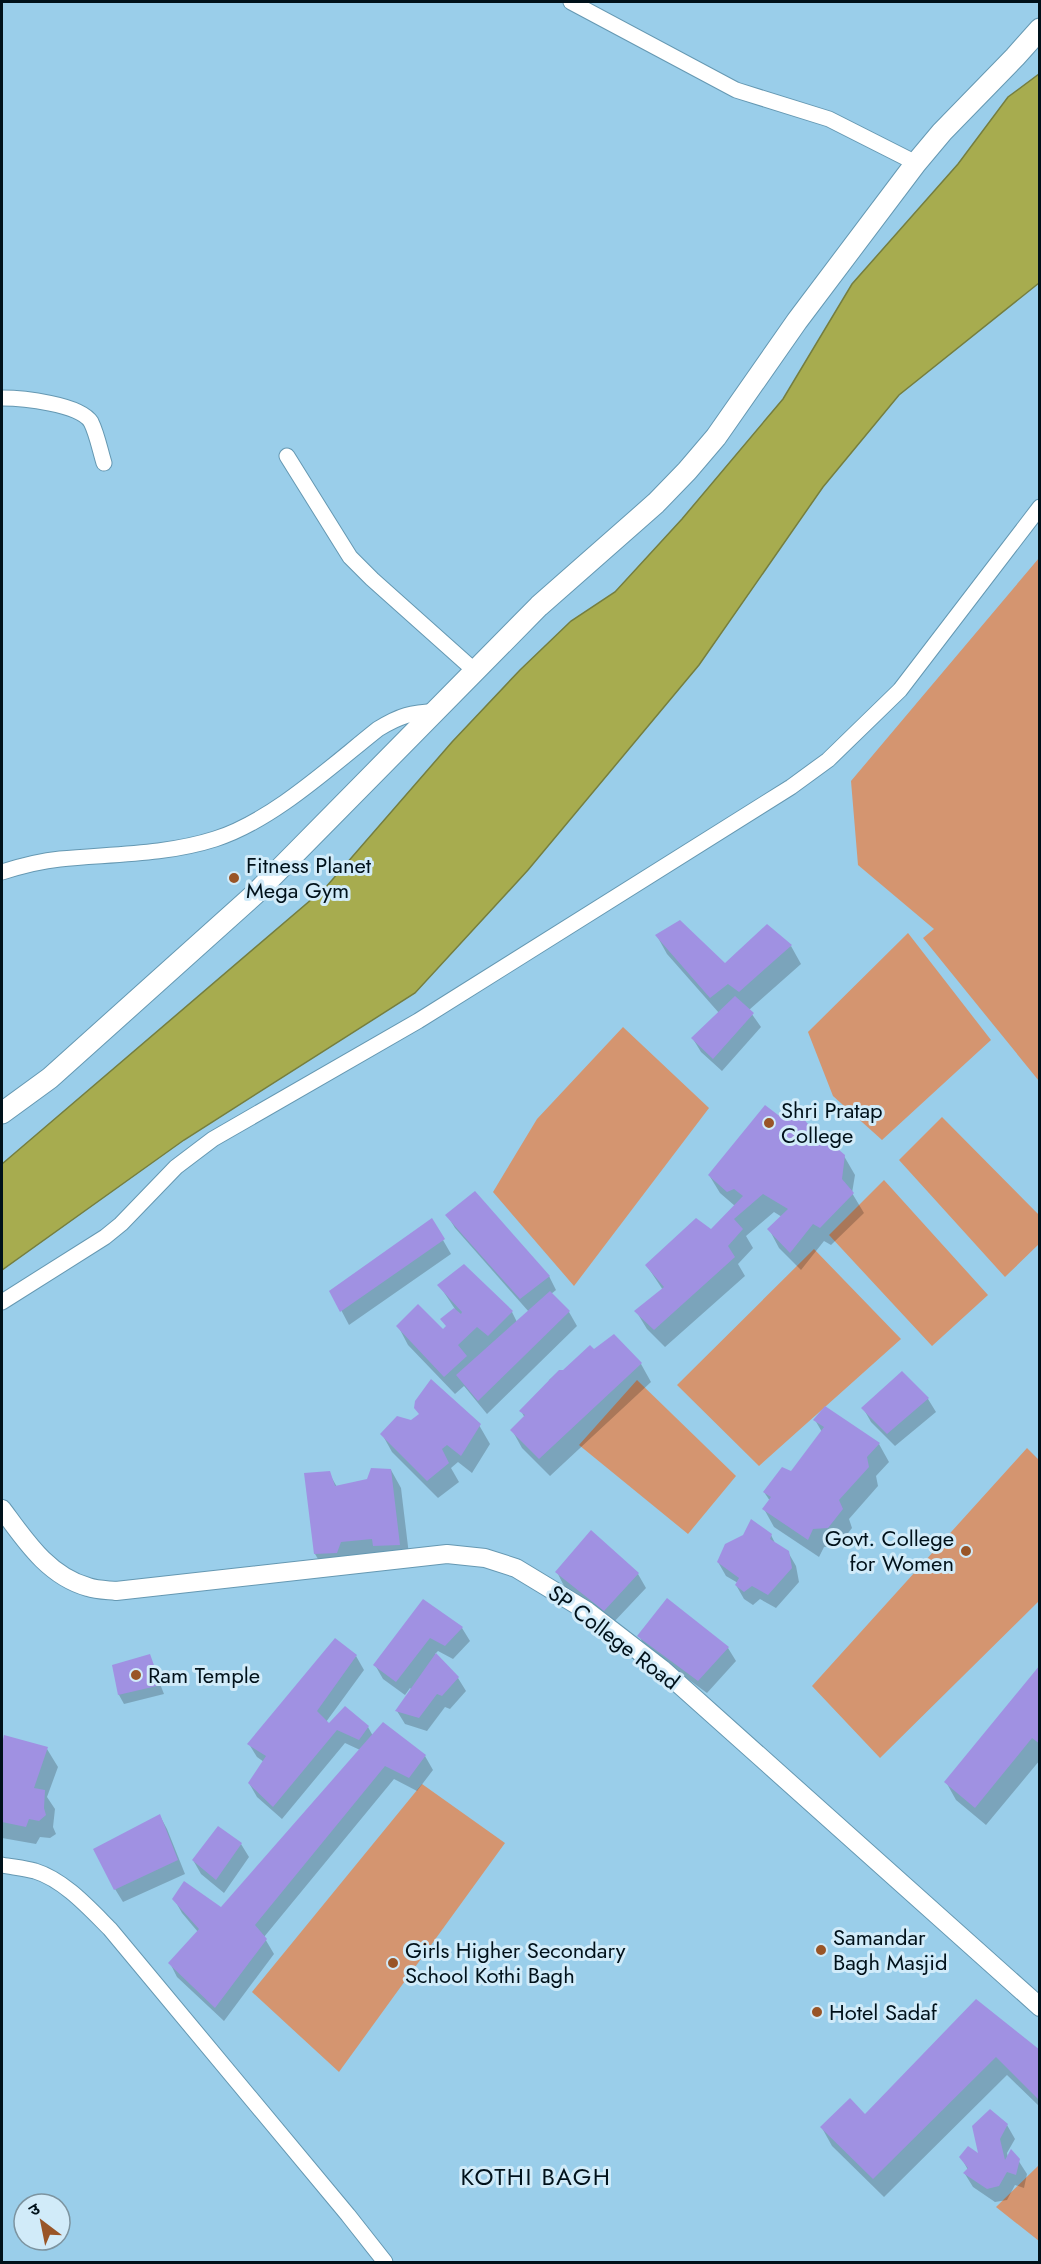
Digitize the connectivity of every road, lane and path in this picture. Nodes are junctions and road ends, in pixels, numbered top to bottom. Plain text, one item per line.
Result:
1 (571, 2) edge
2 (1040, 29) edge
3 (1040, 43) edge
4 (1015, 57) junction
5 (916, 163) junction
6 (2, 398) edge
7 (287, 456) dead end
8 (104, 463) dead end
9 (1040, 507) edge
10 (475, 670) junction
11 (438, 711) junction
12 (2, 872) edge
13 (2, 1113) edge
14 (2, 1302) edge
15 (2, 1509) edge
16 (2, 1865) edge
17 (1040, 2007) edge
18 (385, 2262) edge

1 - 5 street
2 - 4 main road
3 - 4 main road
4 - 5 main road
5 - 10 main road
6 - 8 street
7 - 10 street
9 - 14 street
10 - 11 main road
11 - 12 street
11 - 13 main road
15 - 17 street, SP College Road
16 - 18 street

